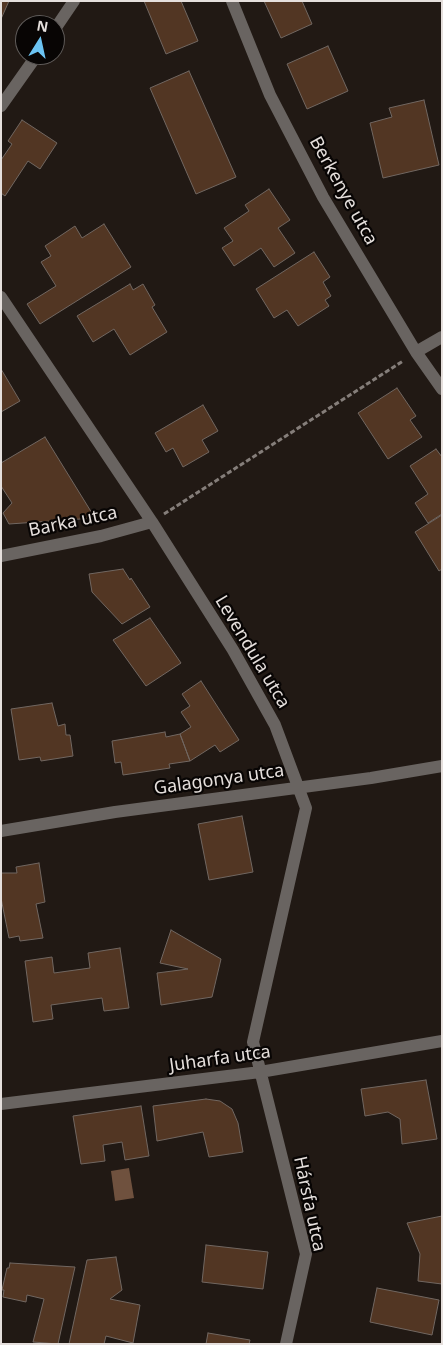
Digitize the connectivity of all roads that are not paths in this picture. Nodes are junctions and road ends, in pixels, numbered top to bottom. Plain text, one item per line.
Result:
1 (74, 1) edge
2 (232, 1) edge
3 (64, 15) edge
4 (30, 65) edge
5 (1, 106) edge
6 (1, 297) edge
7 (442, 337) edge
8 (416, 352) junction
9 (442, 389) edge
10 (152, 522) junction
11 (1, 556) edge
12 (442, 766) edge
13 (299, 787) junction
14 (1, 831) edge
15 (442, 1041) edge
16 (260, 1072) junction
17 (1, 1104) edge
18 (286, 1344) edge

1 - 3 street
2 - 8 street, Berkenye utca
4 - 5 street
6 - 10 street, Levendula utca
7 - 8 street
8 - 9 street, Berkenye utca
10 - 11 street, Barka utca
10 - 13 street, Levendula utca
12 - 13 street, Galagonya utca
13 - 14 street, Galagonya utca
13 - 16 street, Levendula utca
15 - 16 street, Juharfa utca
16 - 17 street, Juharfa utca
16 - 18 street, Hársfa utca

